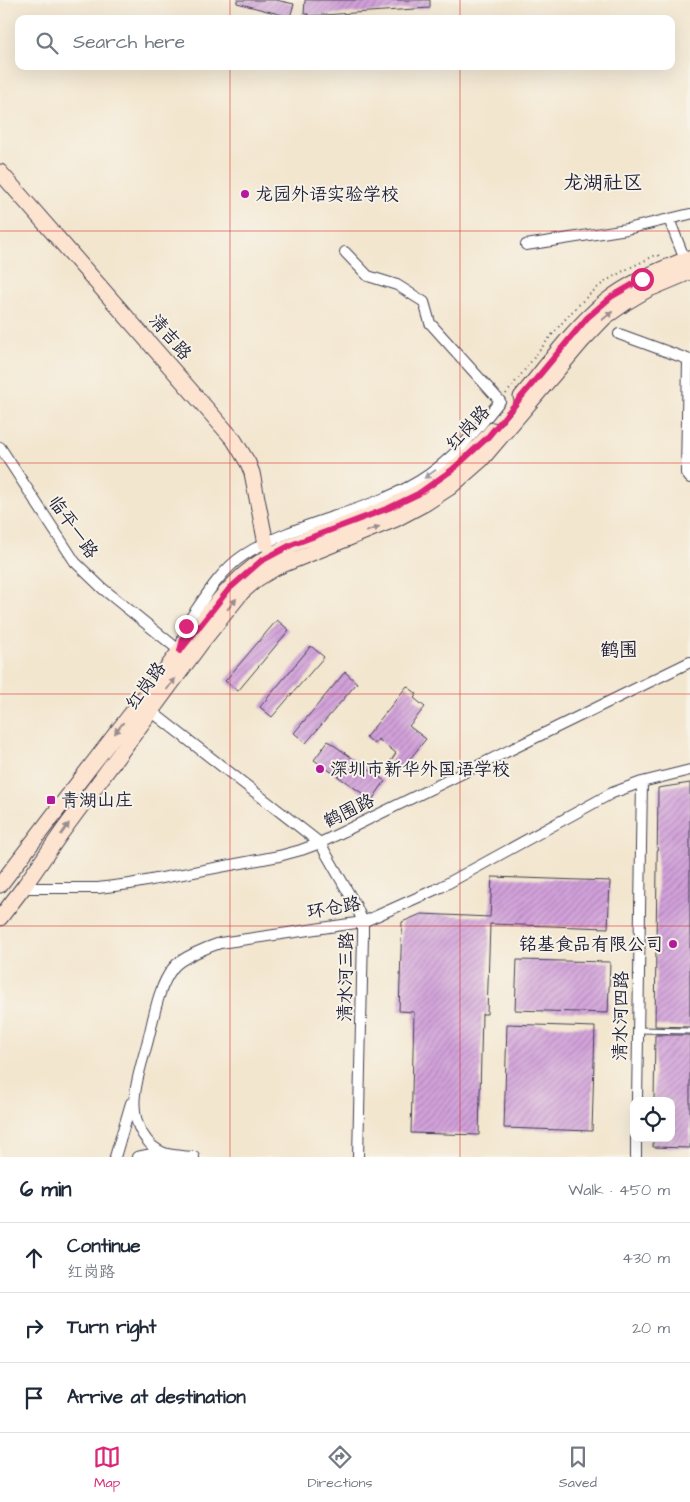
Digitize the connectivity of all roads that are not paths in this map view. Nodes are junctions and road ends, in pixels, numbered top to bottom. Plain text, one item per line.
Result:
1 (2, 174) edge
2 (690, 214) edge
3 (670, 219) junction
4 (526, 245) dead end
5 (345, 252) dead end
6 (688, 263) edge
7 (619, 334) dead end
8 (689, 360) edge
9 (0, 447) edge
10 (690, 478) edge
11 (266, 544) junction
12 (180, 651) junction
13 (690, 662) edge
14 (151, 711) junction
15 (690, 770) edge
16 (642, 782) junction
17 (320, 843) junction
18 (23, 855) junction
19 (37, 869) junction
20 (0, 885) edge
21 (23, 888) junction
22 (0, 918) edge
23 (362, 922) junction
24 (637, 1030) junction
25 (690, 1031) edge
26 (138, 1080) junction
27 (637, 1097) edge
28 (636, 1142) edge
29 (162, 1152) junction
30 (175, 1156) edge
31 (115, 1157) edge
32 (137, 1157) edge
33 (194, 1157) edge
34 (358, 1157) edge
35 (636, 1157) edge

1 - 11 main road, 清吉路
2 - 3 street
3 - 4 street
3 - 6 street
5 -> 11 street
6 - 12 main road, 红岗路
14 -> 6 main road, 红岗路
7 - 8 street
8 - 10 street
9 - 12 street, 临平一路
11 - 12 street
12 -> 18 main road, 红岗路
13 - 17 street, 鹤围路
14 - 17 street, 清水河三路
19 -> 14 main road, 红岗路
15 - 16 street, 环仓路
16 - 23 street, 环仓路
16 - 24 street, 清水河四路
17 - 21 street, 鹤围路
17 - 23 street, 清水河三路
18 - 19 main road
18 - 20 main road, 红岗路
19 - 21 main road, 红岗路
21 - 22 main road, 红岗路
23 - 26 street, 环仓路
23 - 34 street, 清水河三路
24 - 25 lane
24 - 27 street, 清水河四路
26 - 29 street, 环仓路
26 - 31 street
28 - 35 street
29 - 30 street, 环仓路
29 - 32 street
30 - 33 street, 环仓路

